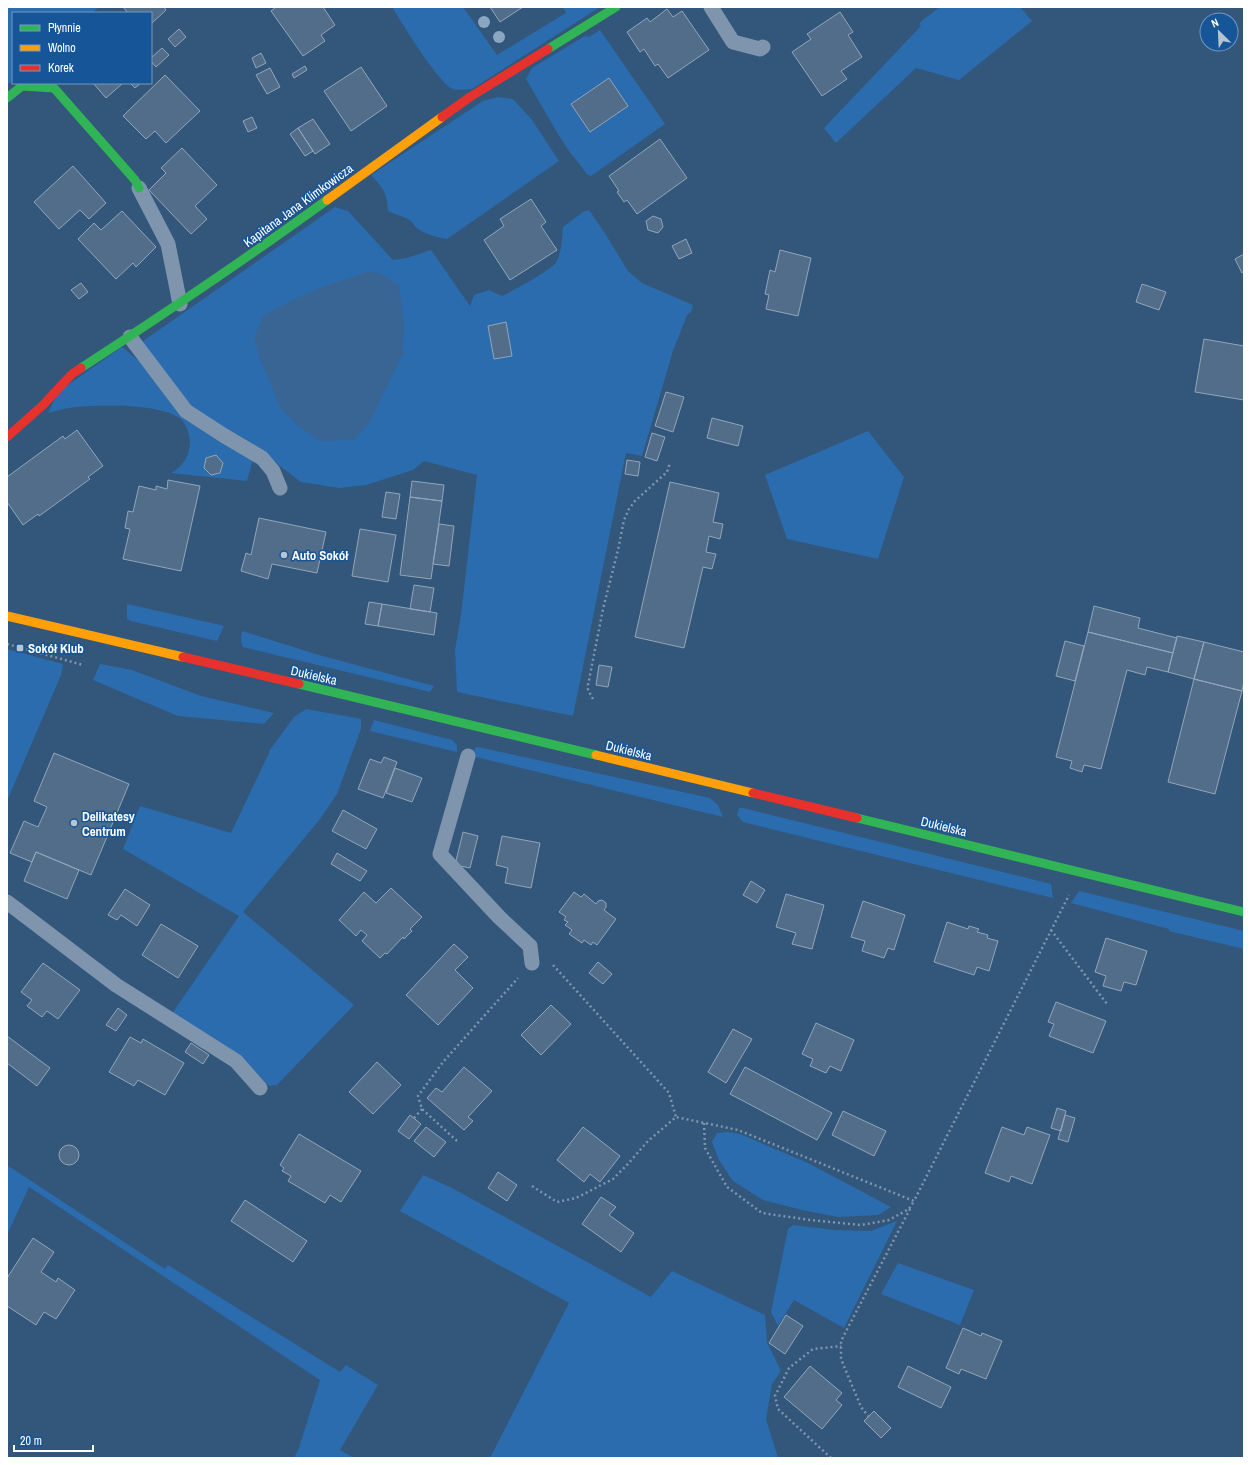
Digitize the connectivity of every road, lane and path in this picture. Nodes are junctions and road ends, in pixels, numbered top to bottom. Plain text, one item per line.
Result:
1 (616, 7) edge
2 (711, 7) edge
3 (763, 47) dead end
4 (7, 98) edge
5 (139, 188) joint
6 (180, 304) junction
7 (130, 337) junction
8 (7, 437) edge
9 (670, 463) dead end
10 (280, 488) dead end
11 (7, 616) edge
12 (7, 644) edge
13 (83, 665) dead end
14 (594, 699) dead end
15 (468, 756) dead end
16 (1080, 873) junction
17 (7, 902) edge
18 (1244, 912) edge
19 (1051, 930) junction
20 (530, 946) junction
21 (532, 963) joint
22 (1107, 1004) dead end
23 (260, 1088) dead end
24 (422, 1108) junction
25 (676, 1117) junction
26 (414, 1118) dead end
27 (704, 1123) junction
28 (457, 1141) dead end
29 (532, 1186) dead end
30 (914, 1201) junction
31 (841, 1346) junction
32 (869, 1417) dead end
33 (830, 1458) edge

1 - 6 main road, Kapitana Jana Klimkowicza
2 - 3 lane
4 - 5 main road
5 - 6 lane
6 - 7 main road, Kapitana Jana Klimkowicza
7 - 8 main road, Kapitana Jana Klimkowicza
7 - 10 lane
9 - 14 path
11 - 16 main road, Dukielska
12 - 13 path
15 - 20 lane
16 - 18 main road, Dukielska
16 - 19 path
17 - 23 lane
19 - 22 path
19 - 30 path
20 - 21 lane
20 - 25 path
21 - 24 path
24 - 26 path
24 - 28 path
25 - 27 path
25 - 29 path
27 - 30 path
27 - 30 path
30 - 31 path
31 - 32 path
31 - 33 path

